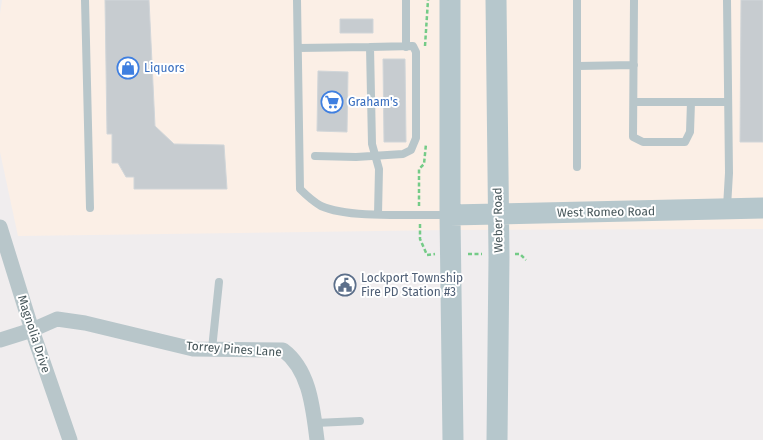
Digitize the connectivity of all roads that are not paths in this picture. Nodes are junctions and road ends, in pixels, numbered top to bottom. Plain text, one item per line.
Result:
1 (85, 0) edge
2 (298, 0) edge
3 (406, 0) edge
4 (450, 0) edge
5 (496, 0) edge
6 (577, 0) edge
7 (634, 0) edge
8 (727, 0) edge
9 (370, 47) junction
10 (406, 47) junction
11 (298, 48) junction
12 (634, 65) junction
13 (578, 66) junction
14 (634, 102) junction
15 (691, 102) junction
16 (728, 102) junction
17 (375, 155) junction
18 (315, 156) dead end
19 (577, 167) dead end
20 (90, 208) dead end
21 (763, 208) edge
22 (727, 209) junction
23 (378, 214) junction
24 (498, 214) junction
25 (450, 215) junction
26 (0, 227) edge
27 (219, 282) dead end
28 (32, 330) junction
29 (0, 340) edge
30 (212, 349) junction
31 (360, 421) dead end
32 (315, 423) junction
33 (70, 440) edge
34 (317, 440) edge
35 (453, 440) edge
36 (497, 440) edge

1 - 20 lane
2 - 11 lane
3 - 10 lane
4 - 25 main road
5 - 24 main road, Weber Road
6 - 13 lane
7 - 12 lane
8 - 16 lane
9 - 10 lane
9 - 11 lane
9 - 17 lane
10 - 17 lane
11 - 23 lane
12 - 13 lane
12 - 14 lane
13 - 19 lane
14 - 15 lane
14 - 15 lane
15 - 16 lane
16 - 22 lane
17 - 18 lane
17 - 23 lane
21 - 22 main road, West Romeo Road
22 - 24 main road, West Romeo Road
23 - 25 lane
24 - 25 main road, West Romeo Road
24 - 36 main road, Weber Road
25 - 35 main road
26 - 28 street, Magnolia Drive
27 - 30 lane
28 - 29 street, Torrey Pines Lane
28 - 30 street, Torrey Pines Lane
28 - 33 street, Magnolia Drive
30 - 32 street, Torrey Pines Lane
31 - 32 lane
32 - 34 street, Torrey Pines Lane

